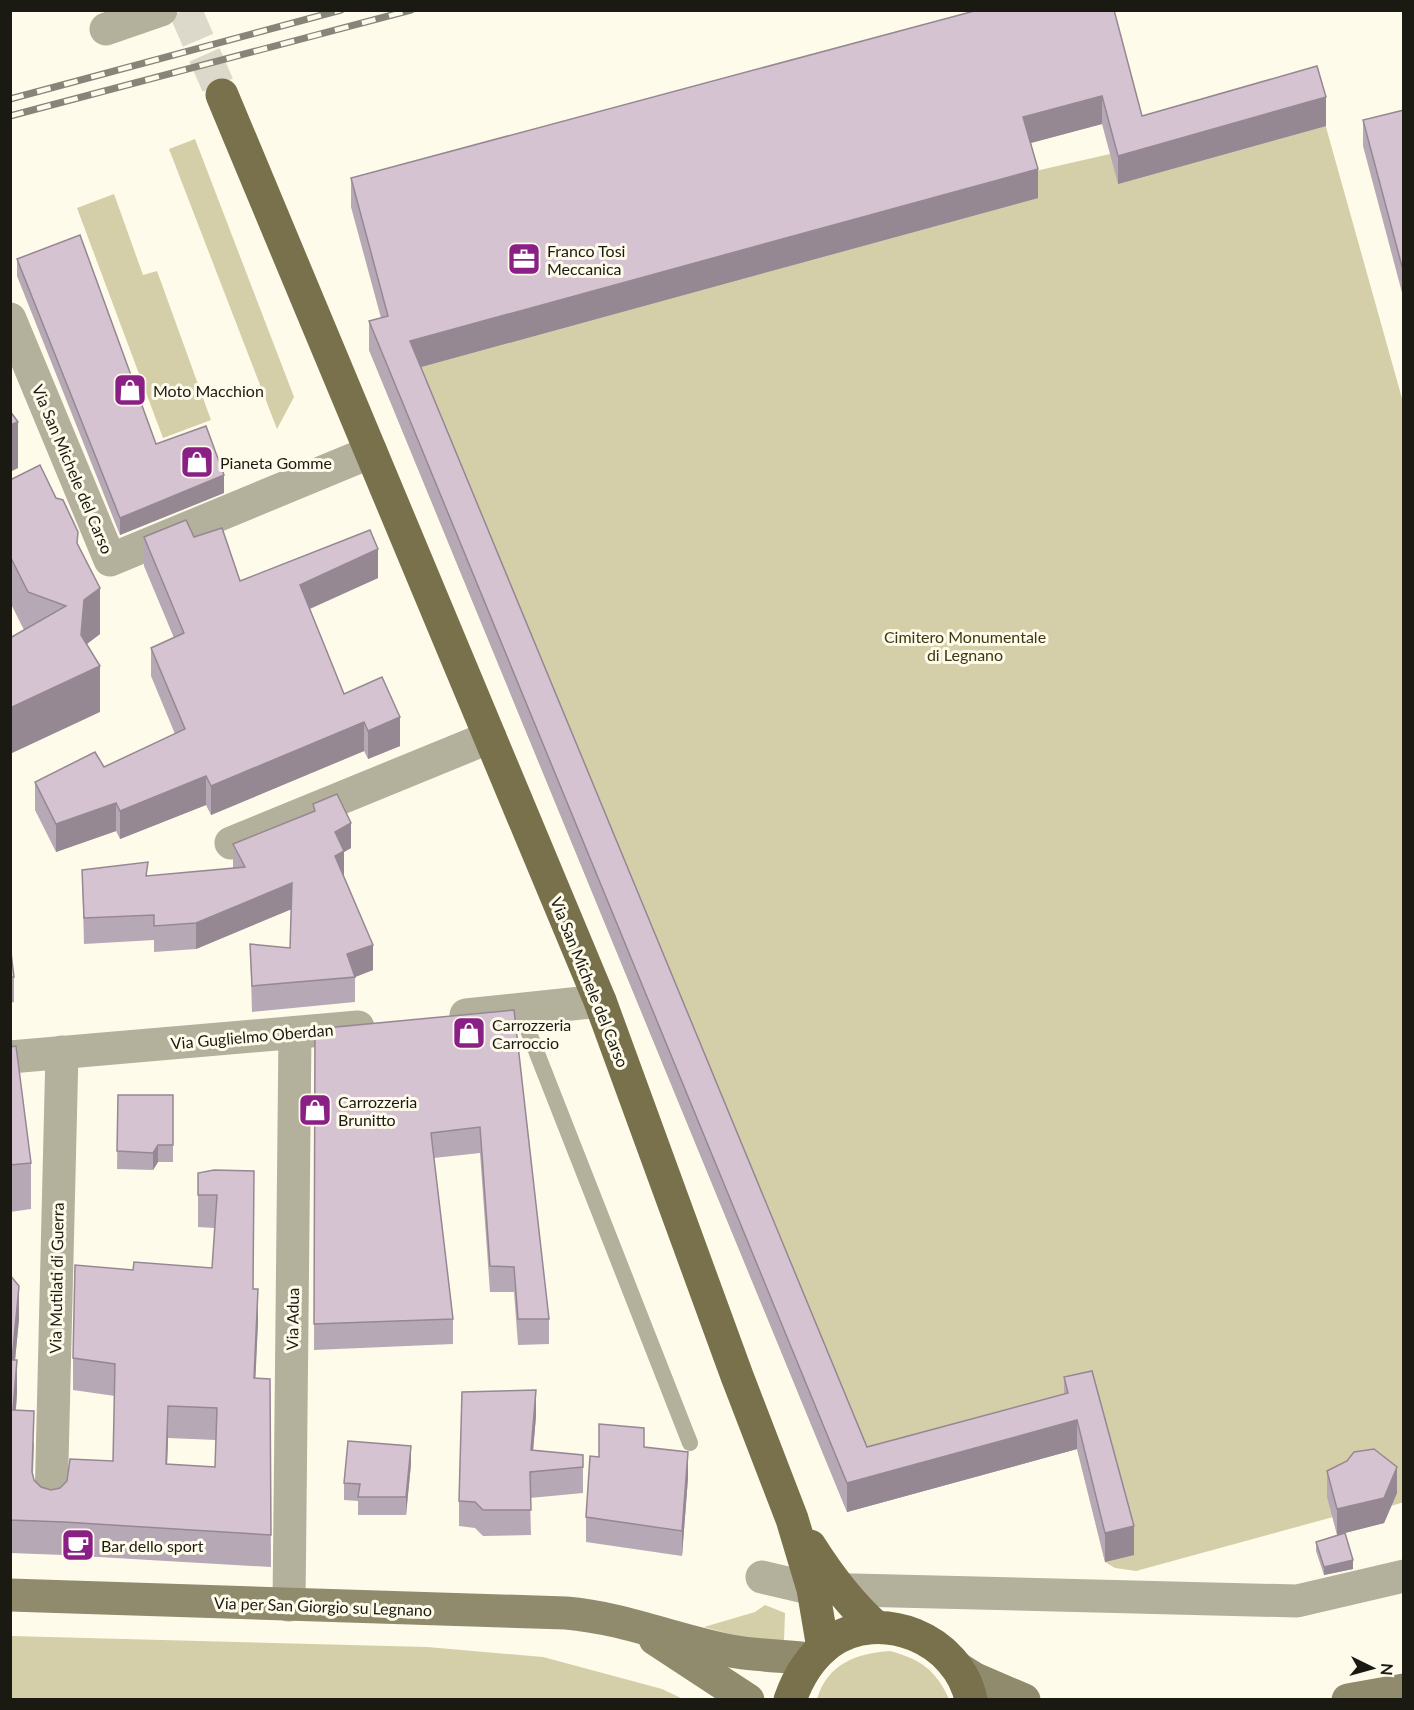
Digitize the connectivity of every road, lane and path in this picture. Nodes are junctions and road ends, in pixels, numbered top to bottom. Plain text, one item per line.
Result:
1 (161, 10) edge
2 (119, 20) edge
3 (222, 95) tunnel mouth
4 (10, 319) edge
5 (371, 452) junction
6 (490, 737) junction
7 (231, 843) edge
8 (600, 1001) junction
9 (520, 1010) junction
10 (437, 1018) edge
11 (390, 1023) edge
12 (295, 1033) junction
13 (62, 1052) junction
14 (10, 1057) edge
15 (690, 1443) dead end
16 (51, 1504) edge
17 (1404, 1576) edge
18 (762, 1577) dead end
19 (827, 1589) junction
20 (10, 1595) edge
21 (289, 1605) junction
22 (633, 1625) junction
23 (876, 1627) junction
24 (817, 1654) junction
25 (959, 1670) junction
26 (1404, 1690) edge
27 (748, 1700) edge
28 (790, 1700) edge
29 (971, 1700) edge
30 (1024, 1700) edge
31 (1348, 1700) edge

1 - 2 street
3 - 5 main road, Via San Michele del Carso
4 - 5 street, Via San Michele del Carso
5 - 6 main road, Via San Michele del Carso
6 - 7 street
6 - 8 main road, Via San Michele del Carso
8 - 9 street
8 - 19 main road, Via San Michele del Carso
9 - 10 street
9 - 15 lane
11 - 12 street, Via Guglielmo Oberdan
12 - 13 street, Via Guglielmo Oberdan
12 - 21 street, Via Adua
13 - 14 street, Via Guglielmo Oberdan
13 - 16 street, Via Mutilati di Guerra
17 - 19 street
18 - 19 street
19 - 23 main road, Via San Michele del Carso
19 - 24 main road, Via San Michele del Carso
20 - 21 street, Via per San Giorgio su Legnano
21 - 22 street, Via per San Giorgio su Legnano
22 - 24 street, Via per San Giorgio su Legnano
22 - 27 street, Via per San Giorgio su Legnano
23 - 24 main road
23 - 25 main road
24 - 28 main road
25 - 29 main road
25 - 30 street
26 - 31 street

